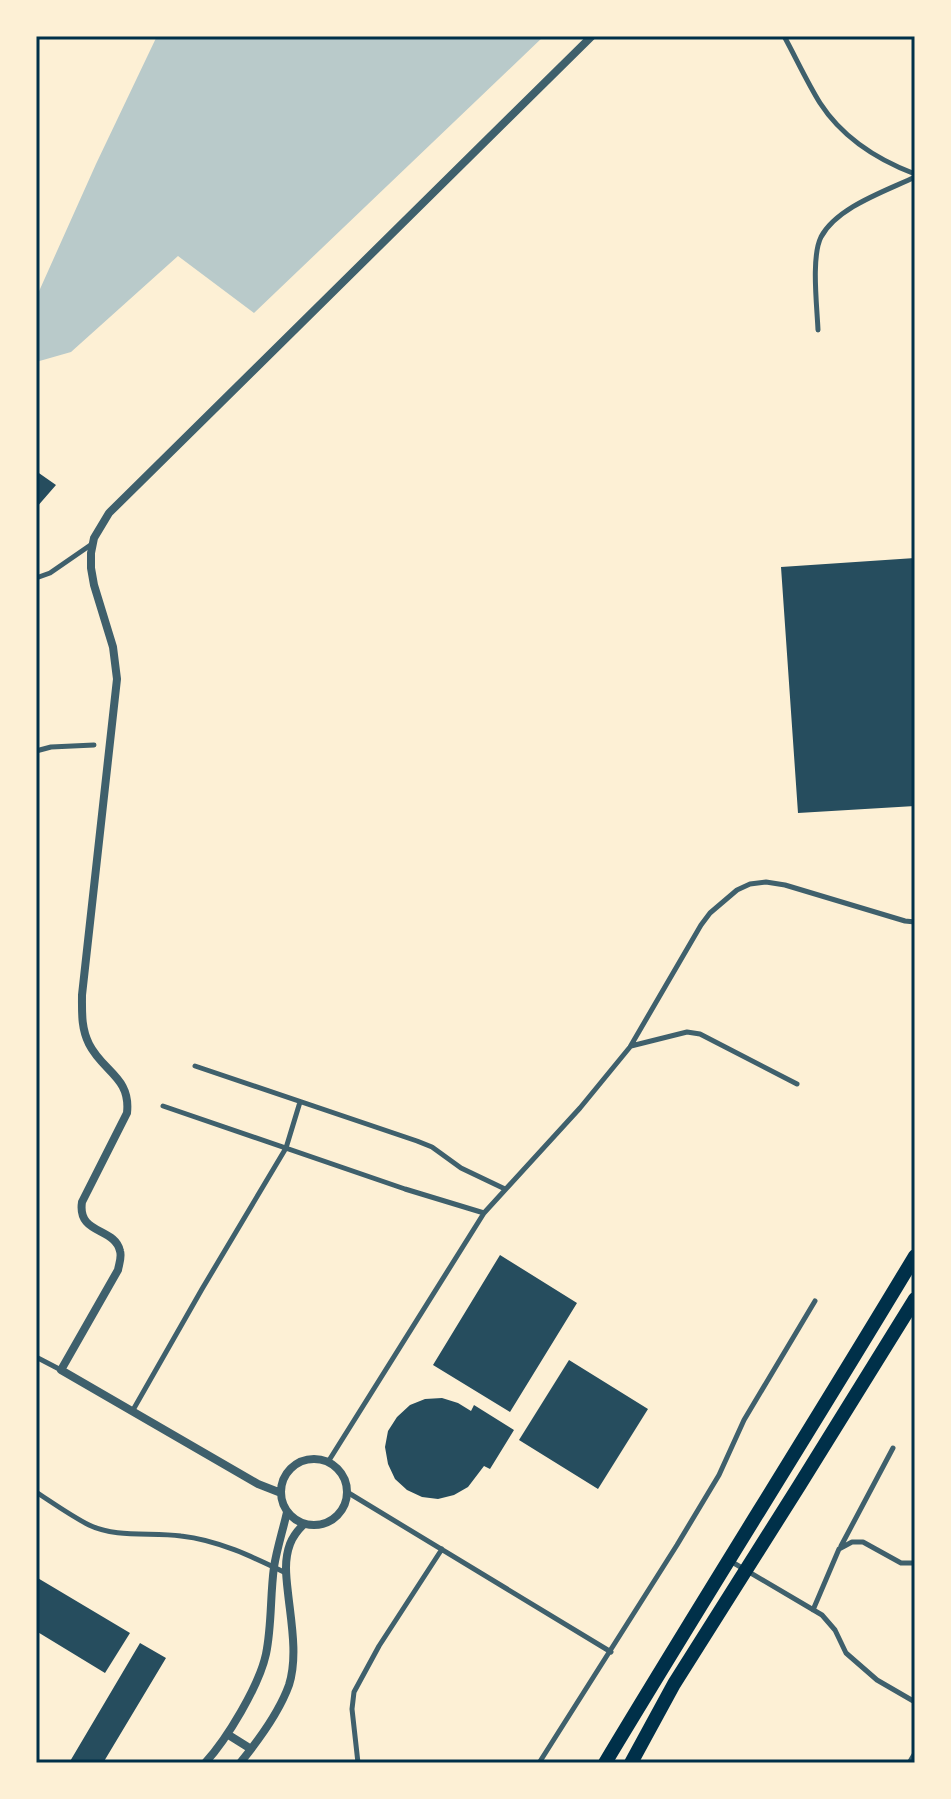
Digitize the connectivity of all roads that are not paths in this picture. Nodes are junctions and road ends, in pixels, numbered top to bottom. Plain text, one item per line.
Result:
1 (592, 36) edge
2 (784, 36) edge
3 (915, 176) edge
4 (818, 330) dead end
5 (93, 543) junction
6 (36, 578) edge
7 (94, 745) dead end
8 (36, 751) edge
9 (915, 922) edge
10 (630, 1047) junction
11 (195, 1066) dead end
12 (797, 1084) dead end
13 (300, 1102) junction
14 (163, 1106) dead end
15 (286, 1148) junction
16 (505, 1189) junction
17 (484, 1213) junction
18 (915, 1256) edge
19 (888, 1300) junction
20 (815, 1301) dead end
21 (911, 1305) edge
22 (36, 1357) edge
23 (61, 1370) junction
24 (133, 1410) junction
25 (893, 1448) dead end
26 (328, 1462) junction
27 (36, 1492) edge
28 (347, 1492) junction
29 (281, 1493) junction
30 (287, 1512) junction
31 (304, 1524) junction
32 (442, 1549) junction
33 (839, 1549) junction
34 (728, 1559) junction
35 (915, 1563) edge
36 (274, 1568) junction
37 (746, 1571) junction
38 (286, 1573) junction
39 (813, 1610) junction
40 (611, 1652) junction
41 (674, 1684) junction
42 (915, 1702) edge
43 (227, 1734) junction
44 (251, 1749) junction
45 (915, 1753) edge
46 (205, 1763) edge
47 (240, 1763) edge
48 (358, 1763) edge
49 (539, 1763) edge
50 (605, 1763) edge
51 (631, 1763) edge
52 (642, 1763) edge
53 (909, 1763) edge

1 - 5 street
2 - 3 lane
3 - 4 lane
5 - 6 lane
5 - 23 street
7 - 8 lane
9 - 10 lane
10 - 12 lane
10 - 16 lane
11 - 13 lane
13 - 15 lane
13 - 16 lane
14 - 15 lane
15 - 17 lane
15 - 24 lane
16 - 17 lane
17 - 26 lane
18 - 19 main road
19 - 21 main road
19 - 34 main road
20 - 40 lane
21 - 37 main road
22 - 23 lane
23 - 24 street
24 - 29 street
25 - 33 lane
26 - 28 street
26 - 29 street
27 - 36 lane
28 - 31 street
28 - 32 lane
29 - 30 street
30 - 31 street
30 - 36 street
31 - 38 street
32 - 40 lane
32 - 48 lane
33 - 35 lane
33 - 39 lane
34 - 37 lane
34 - 50 main road
36 - 38 lane
36 - 43 street
37 - 39 lane
37 - 41 main road
38 - 44 street
39 - 42 lane
40 - 49 lane
41 - 51 main road
41 - 52 main road
43 - 44 street
43 - 46 street
44 - 47 street
45 - 53 lane

